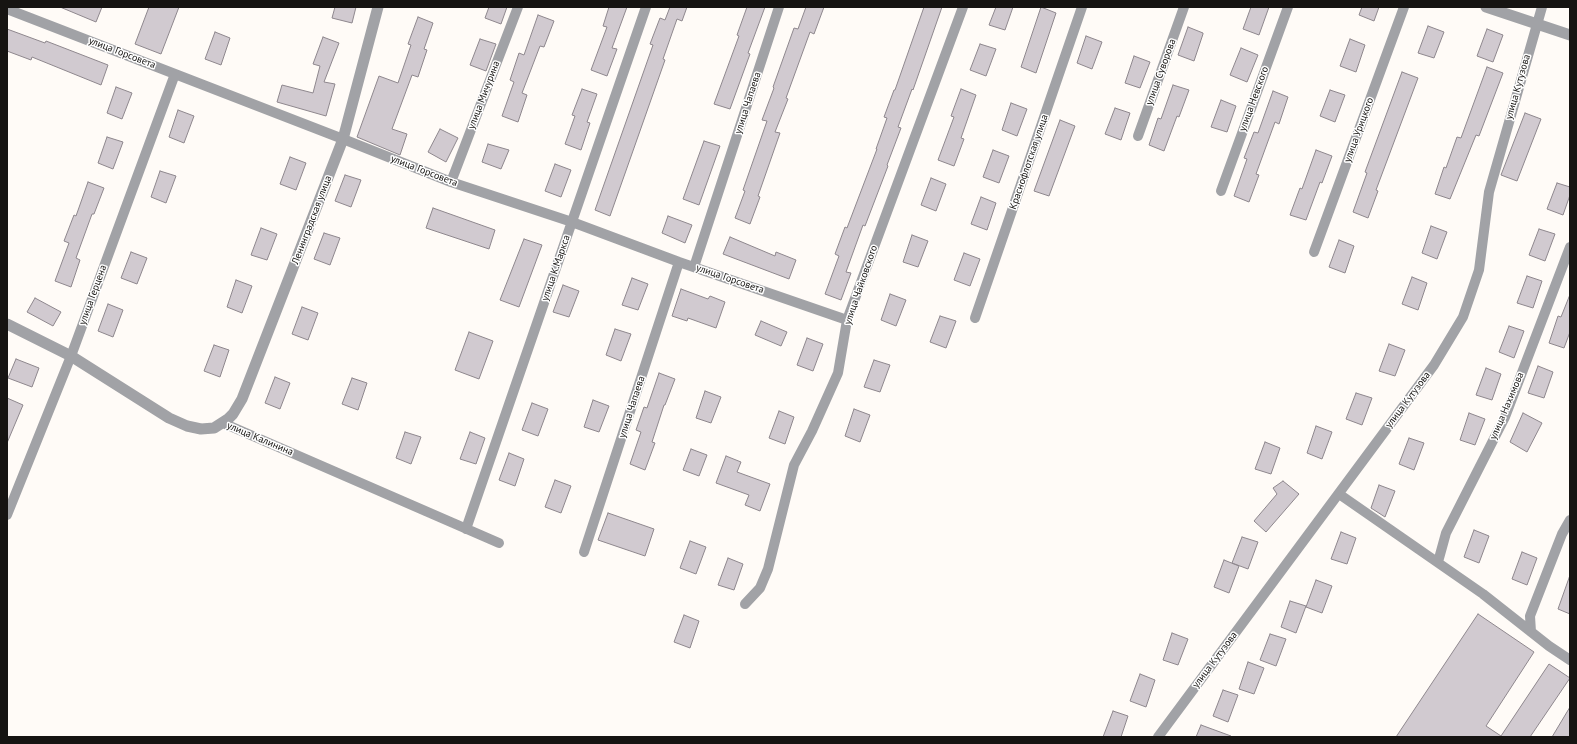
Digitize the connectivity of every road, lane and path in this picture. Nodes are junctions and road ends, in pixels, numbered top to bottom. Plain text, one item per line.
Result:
1 (378, 7) edge
2 (518, 7) edge
3 (646, 7) edge
4 (779, 7) edge
5 (963, 7) edge
6 (1082, 7) edge
7 (1184, 7) edge
8 (1288, 7) edge
9 (1404, 7) edge
10 (1486, 7) edge
11 (1542, 7) edge
12 (7, 9) edge
13 (1536, 23) junction
14 (1570, 34) edge
15 (175, 74) junction
16 (1138, 136) dead end
17 (343, 139) junction
18 (451, 182) junction
19 (1221, 191) dead end
20 (572, 222) junction
21 (1570, 247) edge
22 (1314, 252) dead end
23 (679, 262) junction
24 (694, 266) junction
25 (975, 318) dead end
26 (847, 320) junction
27 (7, 324) edge
28 (70, 356) junction
29 (223, 423) junction
30 (1339, 494) junction
31 (7, 515) edge
32 (1570, 520) edge
33 (466, 529) junction
34 (499, 543) dead end
35 (584, 552) dead end
36 (1438, 562) junction
37 (745, 604) dead end
38 (1531, 632) junction
39 (1570, 660) edge
40 (1158, 737) edge

1 - 17 street, Ленинградская улица
2 - 18 street, улица Мичурина
3 - 20 street, улица К.Маркса
4 - 24 street, улица Чапаева
5 - 26 street, улица Чайковского
6 - 25 street, Краснофлотская улица
7 - 16 street, улица Суворова
8 - 19 street, улица Невского
9 - 22 street, улица Урицкого
10 - 13 street
11 - 13 street, улица Кутузова
12 - 15 street, улица Горсовета
13 - 14 street
13 - 30 street, улица Кутузова
15 - 17 street, улица Горсовета
15 - 28 street, улица Герцена
17 - 18 street, улица Горсовета
17 - 29 street, Ленинградская улица
18 - 20 street, улица Горсовета
20 - 23 street, улица Горсовета
20 - 33 street, улица К.Маркса
21 - 36 street, улица Нахимова
23 - 24 street, улица Горсовета
23 - 35 street, улица Чапаева
24 - 26 street, улица Горсовета
26 - 37 street, улица Чайковского
27 - 28 street, улица Калинина
28 - 29 street, улица Калинина
28 - 31 street, улица Герцена
29 - 33 street, улица Калинина
30 - 36 street
30 - 40 street, улица Кутузова
32 - 38 street
33 - 34 street, улица Калинина
36 - 38 street
38 - 39 street

